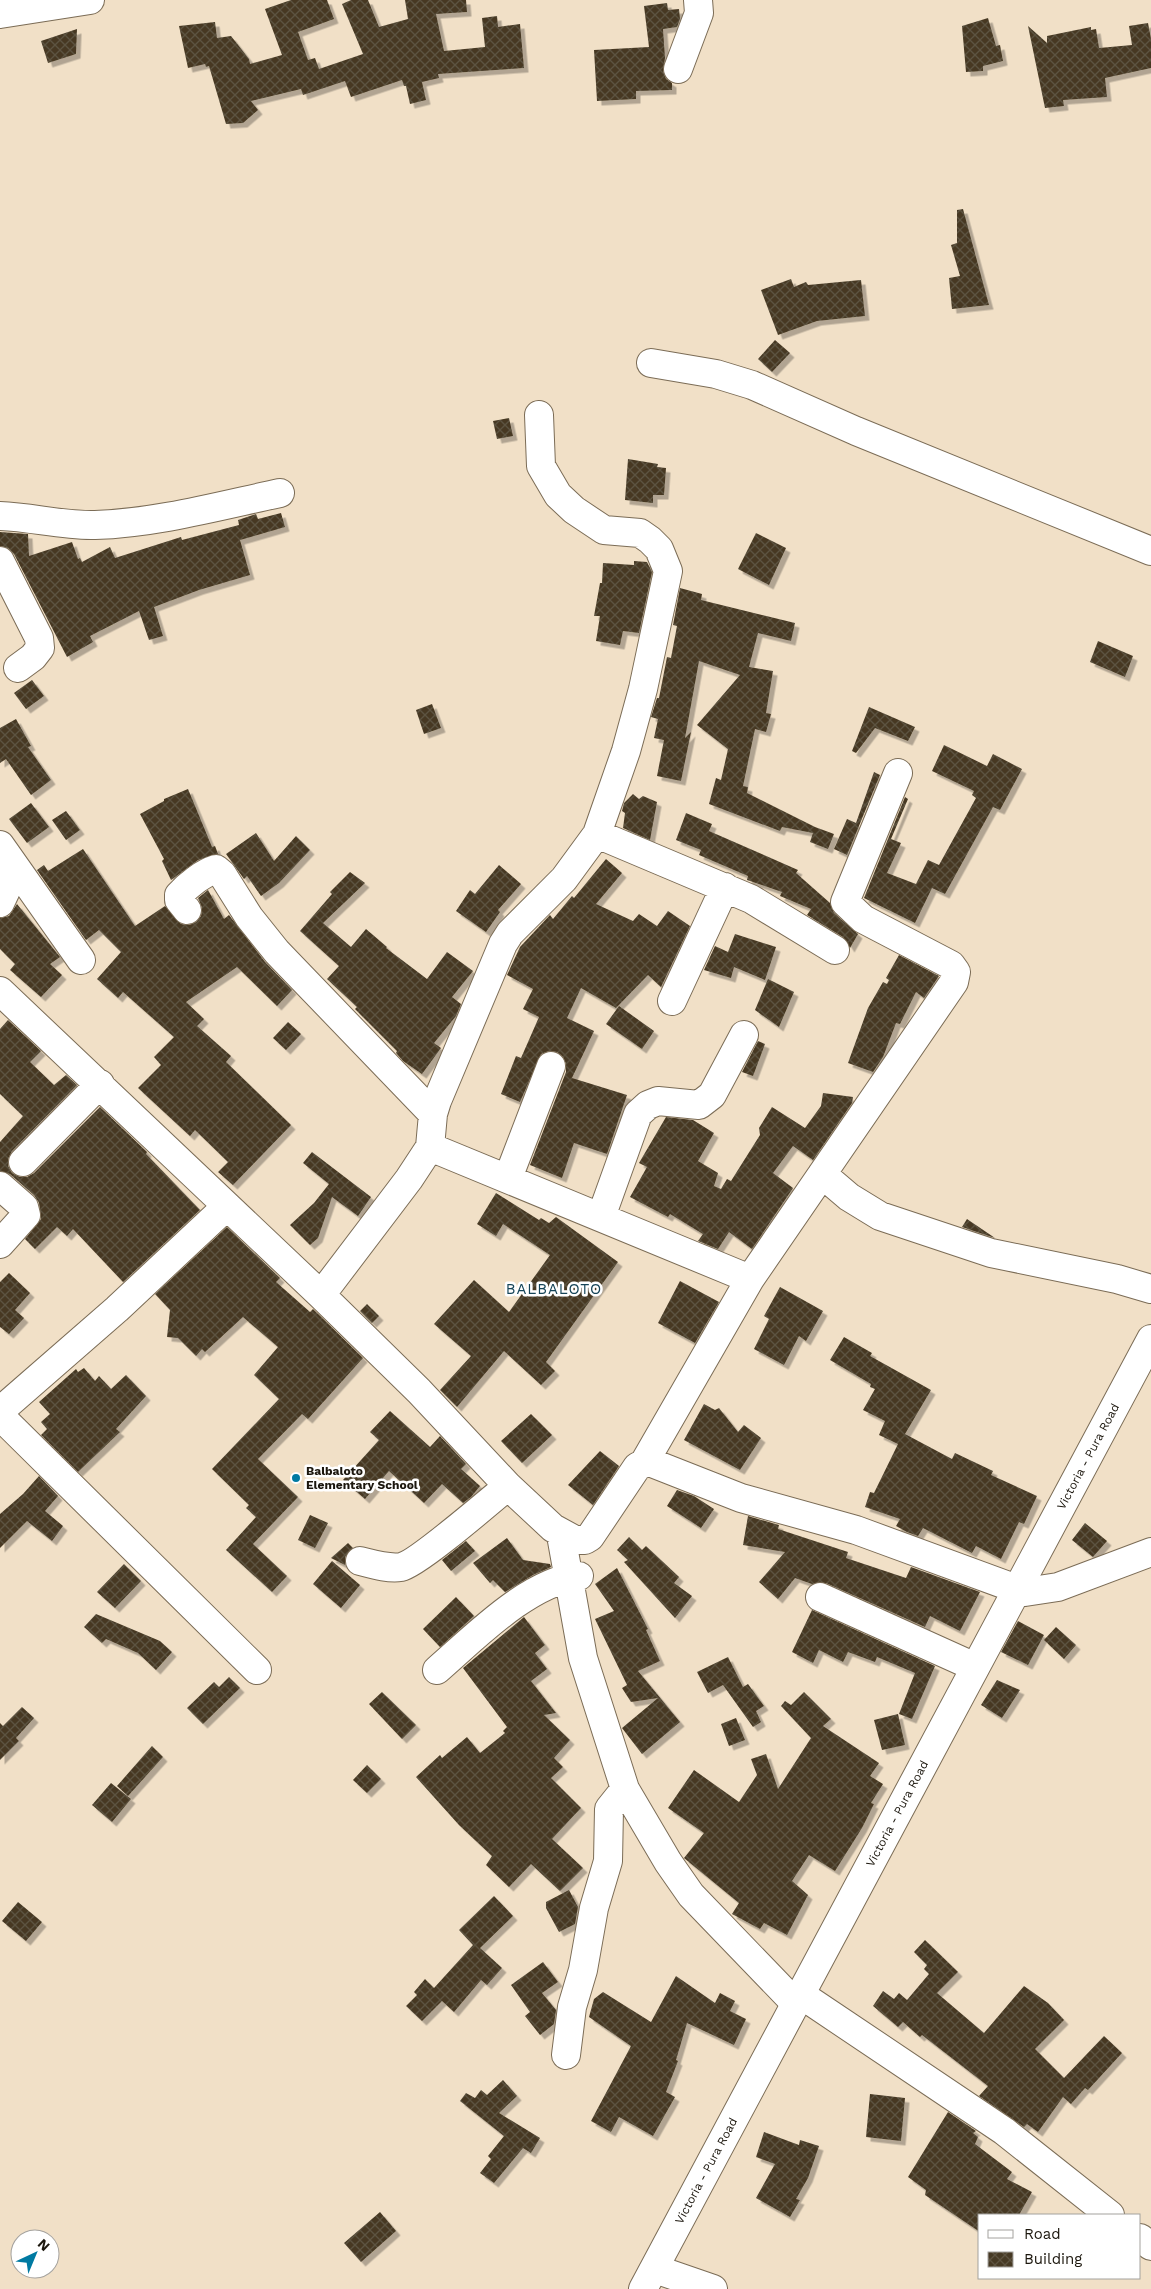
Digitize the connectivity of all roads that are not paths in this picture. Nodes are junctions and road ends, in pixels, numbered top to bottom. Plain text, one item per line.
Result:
1 (90, 0) edge
2 (698, 0) edge
3 (0, 14) edge
4 (678, 69) dead end
5 (651, 363) dead end
6 (539, 415) dead end
7 (280, 493) dead end
8 (0, 516) edge
9 (1151, 551) edge
10 (0, 561) edge
11 (18, 668) dead end
12 (898, 773) dead end
13 (597, 834) junction
14 (0, 845) edge
15 (0, 860) edge
16 (725, 887) junction
17 (0, 903) edge
18 (187, 910) dead end
19 (835, 950) dead end
20 (81, 960) dead end
21 (672, 1001) dead end
22 (5, 1005) edge
23 (744, 1035) dead end
24 (551, 1066) dead end
25 (100, 1084) junction
26 (433, 1114) junction
27 (430, 1147) junction
28 (23, 1162) dead end
29 (822, 1174) junction
30 (508, 1178) junction
31 (0, 1186) edge
32 (227, 1206) junction
33 (601, 1217) junction
34 (0, 1244) edge
35 (750, 1279) junction
36 (1151, 1289) edge
37 (321, 1295) junction
38 (1151, 1339) edge
39 (0, 1411) edge
40 (0, 1416) edge
41 (644, 1463) junction
42 (508, 1486) junction
43 (561, 1534) junction
44 (590, 1537) junction
45 (1151, 1552) edge
46 (360, 1561) dead end
47 (574, 1581) junction
48 (1015, 1590) junction
49 (820, 1597) dead end
50 (975, 1667) junction
51 (257, 1670) dead end
52 (437, 1670) dead end
53 (625, 1789) junction
54 (798, 1999) junction
55 (566, 2055) dead end
56 (1109, 2214) edge
57 (649, 2279) edge
58 (712, 2289) edge

1 - 3 street
2 - 4 street
5 - 9 street
6 - 13 street
7 - 8 street
10 - 11 street
12 - 29 street
13 - 16 street
13 - 26 street
14 - 20 street
15 - 17 street
16 - 19 street
16 - 21 street
18 - 26 street
22 - 25 street
23 - 33 street
24 - 30 street
25 - 28 street
25 - 32 street
26 - 27 street
27 - 30 street
27 - 37 street
29 - 35 street
29 - 36 street
30 - 33 street
31 - 34 street
32 - 37 street
32 - 39 street
33 - 35 street
35 - 41 street
37 - 42 street
38 - 48 street, Victoria - Pura Road
40 - 51 street
41 - 44 street
41 - 48 street
42 - 43 street
42 - 46 street
43 - 44 street
43 - 47 street
44 - 47 street
45 - 48 street
47 - 52 street
47 - 53 street
48 - 50 street, Victoria - Pura Road
49 - 50 street
50 - 54 street, Victoria - Pura Road
53 - 54 street
53 - 55 street
54 - 56 street
54 - 57 street, Victoria - Pura Road
57 - 58 street

